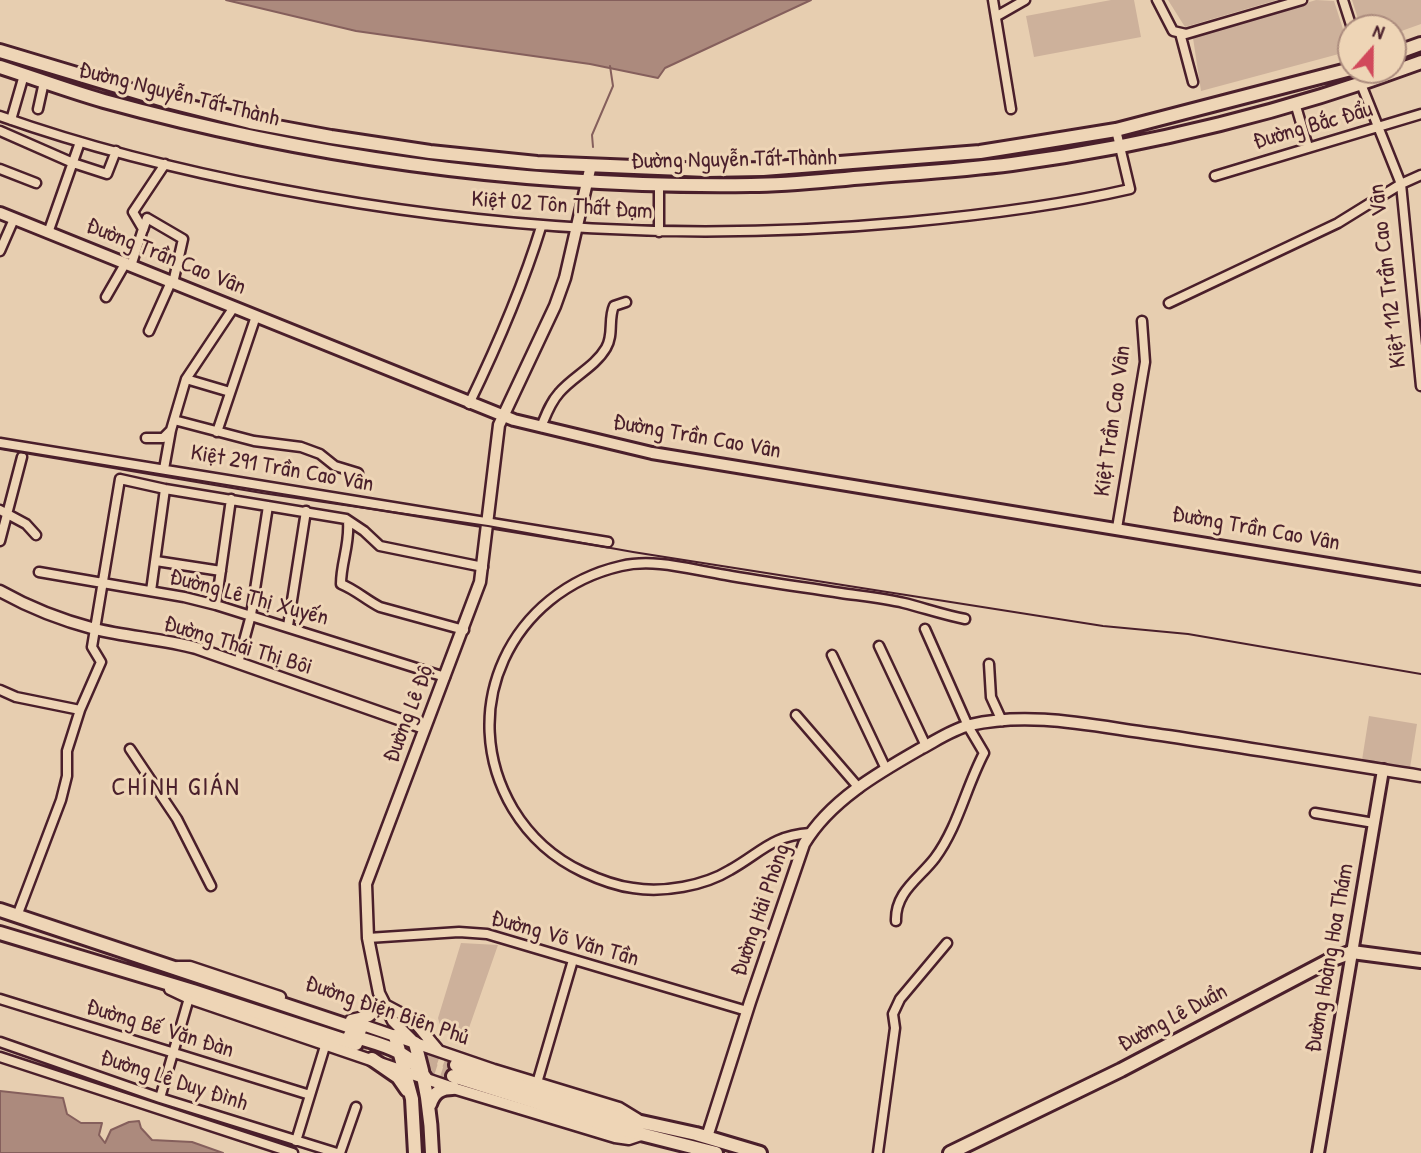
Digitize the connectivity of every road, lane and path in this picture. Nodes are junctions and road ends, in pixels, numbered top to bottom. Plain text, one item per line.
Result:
1 (1005, 0) edge
2 (1025, 0) edge
3 (1157, 0) edge
4 (1302, 0) edge
5 (994, 3) edge
6 (997, 16) junction
7 (1177, 32) junction
8 (0, 51) edge
9 (0, 67) edge
10 (1337, 73) edge
11 (24, 75) junction
12 (44, 82) junction
13 (1193, 82) dead end
14 (105, 84) junction
15 (1361, 84) joint
16 (101, 100) junction
17 (1295, 103) junction
18 (38, 109) dead end
19 (1011, 109) dead end
20 (1421, 114) edge
21 (0, 116) edge
22 (10, 120) junction
23 (1378, 127) junction
24 (1116, 130) junction
25 (0, 131) edge
26 (319, 135) junction
27 (80, 142) junction
28 (1121, 146) junction
29 (1308, 148) junction
30 (317, 150) junction
31 (116, 151) junction
32 (867, 161) junction
33 (73, 163) junction
34 (165, 164) junction
35 (591, 165) junction
36 (0, 169) edge
37 (1421, 175) edge
38 (1215, 176) dead end
39 (869, 177) junction
40 (36, 183) dead end
41 (588, 183) junction
42 (659, 184) junction
43 (1401, 184) junction
44 (0, 213) edge
45 (14, 219) junction
46 (541, 227) junction
47 (577, 229) junction
48 (143, 230) junction
49 (659, 232) junction
50 (48, 233) junction
51 (0, 251) edge
52 (128, 265) junction
53 (172, 282) junction
54 (106, 297) dead end
55 (626, 302) dead end
56 (1168, 303) dead end
57 (234, 307) junction
58 (256, 316) junction
59 (1142, 321) dead end
60 (149, 331) dead end
61 (186, 379) junction
62 (1421, 386) edge
63 (230, 392) junction
64 (469, 404) junction
65 (502, 417) junction
66 (174, 420) junction
67 (541, 427) junction
68 (171, 430) junction
69 (217, 432) junction
70 (146, 438) dead end
71 (0, 443) edge
72 (22, 457) dead end
73 (164, 469) junction
74 (358, 473) dead end
75 (165, 489) junction
76 (231, 499) junction
77 (268, 506) junction
78 (306, 511) junction
79 (3, 512) edge
80 (348, 521) junction
81 (489, 522) junction
82 (1117, 528) junction
83 (36, 535) dead end
84 (0, 541) edge
85 (608, 542) dead end
86 (156, 561) junction
87 (483, 567) junction
88 (221, 571) junction
89 (39, 572) dead end
90 (1421, 579) edge
91 (103, 582) junction
92 (0, 590) edge
93 (151, 591) junction
94 (216, 605) junction
95 (251, 615) junction
96 (965, 619) dead end
97 (288, 626) junction
98 (96, 629) junction
99 (925, 629) dead end
100 (464, 630) junction
101 (879, 646) dead end
102 (832, 655) dead end
103 (238, 663) junction
104 (989, 664) dead end
105 (445, 677) junction
106 (0, 690) edge
107 (80, 710) junction
108 (796, 715) dead end
109 (1002, 720) junction
110 (968, 726) junction
111 (424, 728) junction
112 (926, 746) junction
113 (130, 749) dead end
114 (886, 769) junction
115 (1382, 770) junction
116 (1421, 776) edge
117 (859, 788) junction
118 (1315, 813) dead end
119 (1374, 823) junction
120 (810, 833) junction
121 (211, 886) dead end
122 (0, 910) edge
123 (17, 916) junction
124 (895, 921) dead end
125 (0, 933) edge
126 (368, 938) junction
127 (947, 943) dead end
128 (1352, 952) junction
129 (573, 960) junction
130 (1421, 961) edge
131 (174, 967) junction
132 (155, 981) junction
133 (189, 998) junction
134 (0, 999) edge
135 (383, 1004) junction
136 (747, 1011) junction
137 (346, 1019) junction
138 (393, 1021) junction
139 (360, 1030) tunnel mouth
140 (395, 1036) junction
141 (0, 1042) edge
142 (326, 1043) junction
143 (415, 1043) junction
144 (356, 1044) tunnel mouth
145 (399, 1051) junction
146 (438, 1051) junction
147 (173, 1054) junction
148 (0, 1057) edge
149 (372, 1059) junction
150 (405, 1072) junction
151 (454, 1076) junction
152 (426, 1079) junction
153 (537, 1083) junction
154 (310, 1095) junction
155 (160, 1098) junction
156 (412, 1100) junction
157 (430, 1104) junction
158 (356, 1107) dead end
159 (641, 1121) junction
160 (707, 1137) junction
161 (296, 1141) junction
162 (293, 1153) edge
163 (339, 1153) edge
164 (415, 1153) edge
165 (432, 1153) edge
166 (716, 1153) edge
167 (760, 1153) edge
168 (877, 1153) edge
169 (950, 1153) edge
170 (1318, 1153) edge

1 - 5 street
2 - 6 street
3 - 7 street
4 - 7 street
5 - 6 street
6 - 19 street
7 - 13 street
8 - 14 main road, Đường Nguyễn Tất Thành
9 - 11 main road, Đường Nguyễn Tất Thành
10 - 24 main road, Đường Nguyễn Tất Thành
11 - 12 main road, Đường Nguyễn Tất Thành
11 - 22 street
12 - 16 main road, Đường Nguyễn Tất Thành
12 - 18 street, Đường Nguyễn Tất Thành
14 - 16 main road
14 - 26 main road, Đường Nguyễn Tất Thành
15 - 17 main road, Đường Nguyễn Tất Thành
15 - 23 street, Kiệt 112 Trần Cao Vân
16 - 30 main road, Đường Nguyễn Tất Thành
17 - 28 main road, Đường Nguyễn Tất Thành
17 - 29 street
20 - 23 street, Đường Bắc Đẩu
21 - 22 street, Kiệt 02 Tôn Thất Đạm
22 - 27 street, Kiệt 02 Tôn Thất Đạm
23 - 29 street, Đường Bắc Đẩu
23 - 43 street, Kiệt 112 Trần Cao Vân
24 - 28 street
24 - 32 main road, Đường Nguyễn Tất Thành
25 - 33 street
26 - 30 main road
26 - 35 main road, Đường Nguyễn Tất Thành
27 - 31 street, Kiệt 02 Tôn Thất Đạm
27 - 33 street
28 - 39 main road, Đường Nguyễn Tất Thành
28 - 49 street, Kiệt 02 Tôn Thất Đạm
29 - 38 street, Đường Bắc Đẩu
30 - 41 main road, Đường Nguyễn Tất Thành
31 - 33 street
31 - 34 street, Kiệt 02 Tôn Thất Đạm
32 - 35 main road, Đường Nguyễn Tất Thành
32 - 39 main road
33 - 50 street
34 - 46 street, Kiệt 02 Tôn Thất Đạm
34 - 48 street
35 - 41 street, Đường Lê Độ
36 - 40 street
37 - 43 street
39 - 42 main road, Đường Nguyễn Tất Thành
41 - 42 main road, Đường Nguyễn Tất Thành
41 - 47 street, Đường Lê Độ
42 - 49 street
43 - 56 street
43 - 62 street, Kiệt 112 Trần Cao Vân
44 - 45 main road, Đường Trần Cao Vân
45 - 50 main road, Đường Trần Cao Vân
45 - 51 street
46 - 47 street, Kiệt 02 Tôn Thất Đạm
46 - 64 street
47 - 49 street, Kiệt 02 Tôn Thất Đạm
47 - 65 street, Đường Lê Độ
48 - 52 street
48 - 53 street
50 - 52 main road, Đường Trần Cao Vân
52 - 53 main road, Đường Trần Cao Vân
52 - 54 street
53 - 57 main road, Đường Trần Cao Vân
53 - 60 street
55 - 67 street
57 - 58 main road, Đường Trần Cao Vân
57 - 61 street, Kiệt 291 Trần Cao Vân
58 - 63 street
58 - 64 main road, Đường Trần Cao Vân
59 - 82 street, Kiệt Trần Cao Vân
61 - 63 street
61 - 66 street, Kiệt 291 Trần Cao Vân
63 - 69 street
64 - 65 main road, Đường Trần Cao Vân
65 - 67 main road, Đường Trần Cao Vân
65 - 81 street, Đường Lê Độ
66 - 68 street, Kiệt 291 Trần Cao Vân
66 - 69 street
67 - 82 main road, Đường Trần Cao Vân
68 - 70 street
68 - 73 street, Kiệt 291 Trần Cao Vân
69 - 74 street
71 - 73 street, Kiệt 291 Trần Cao Vân
72 - 79 street
73 - 81 street, Kiệt 291 Trần Cao Vân
75 - 76 street
75 - 86 street
75 - 91 street
76 - 77 street
76 - 88 street
77 - 78 street
77 - 95 street
78 - 80 street
78 - 97 street
79 - 83 street
79 - 84 street
80 - 87 street
80 - 100 street
81 - 85 street, Kiệt 291 Trần Cao Vân
81 - 87 street, Đường Lê Độ
82 - 90 main road, Đường Trần Cao Vân
86 - 88 street
86 - 93 street
87 - 100 street, Đường Lê Độ
88 - 94 street
89 - 91 street, Đường Lê Thị Xuyến
91 - 93 street, Đường Lê Thị Xuyến
91 - 98 street
92 - 98 street, Đường Thái Thị Bôi
93 - 94 street, Đường Lê Thị Xuyến
94 - 95 street, Đường Lê Thị Xuyến
95 - 97 street, Đường Lê Thị Xuyến
95 - 103 street
96 - 120 street
97 - 105 street, Đường Lê Thị Xuyến
98 - 103 street, Đường Thái Thị Bôi
98 - 107 street
99 - 110 street
100 - 105 street, Đường Lê Độ
101 - 112 street
102 - 114 street
103 - 111 street, Đường Thái Thị Bôi
104 - 109 street
105 - 111 street, Đường Lê Độ
106 - 107 street
107 - 123 street
108 - 117 street
109 - 110 street, Đường Hải Phòng
109 - 115 street, Đường Hải Phòng
110 - 112 street, Đường Hải Phòng
110 - 124 street
111 - 126 street, Đường Lê Độ
112 - 114 street, Đường Hải Phòng
113 - 121 street
114 - 117 street, Đường Hải Phòng
115 - 116 street, Đường Hải Phòng
115 - 119 main road, Đường Hoàng Hoa Thám
117 - 120 street, Đường Hải Phòng
118 - 119 street
119 - 128 main road, Đường Hoàng Hoa Thám
120 - 136 street, Đường Hải Phòng
122 - 123 main road, Đường Điện Biên Phủ
123 - 131 main road, Đường Điện Biên Phủ
125 - 132 main road
126 - 129 street, Đường Võ Văn Tần
126 - 135 street, Đường Lê Độ
127 - 168 street
128 - 130 main road
128 - 169 main road, Đường Lê Duẩn
128 - 170 main road, Đường Hoàng Hoa Thám
129 - 136 street, Đường Võ Văn Tần
129 - 153 street
131 - 137 street, Đường Điện Biên Phủ
131 - 139 main road
131 - 145 main road
132 - 133 street
132 - 144 main road
133 - 142 street
133 - 147 street
134 - 147 street, Đường Bế Văn Đàn
135 - 137 street
135 - 138 street, Đường Lê Độ
135 - 146 street
136 - 160 street, Đường Hải Phòng
137 - 140 street, Đường Điện Biên Phủ
138 - 140 street, Đường Lê Độ
138 - 143 street, Đường Lê Độ
140 - 143 street, Đường Điện Biên Phủ
140 - 145 main road
141 - 155 street, Đường Lê Duy Đình
142 - 149 street
142 - 154 street
143 - 146 street, Đường Điện Biên Phủ
143 - 152 main road
145 - 150 main road
145 - 152 main road
146 - 153 street, Đường Điện Biên Phủ
147 - 154 street, Đường Bế Văn Đàn
147 - 155 street
148 - 162 street
149 - 150 street
149 - 156 main road
150 - 152 street
150 - 156 main road
151 - 152 street
151 - 157 main road
151 - 159 main road
151 - 166 main road
152 - 157 main road
153 - 159 street, Đường Điện Biên Phủ
154 - 161 street
155 - 161 street, Đường Lê Duy Đình
156 - 164 main road
157 - 165 main road
158 - 163 street
159 - 160 main road, Đường Điện Biên Phủ
160 - 167 main road, Đường Điện Biên Phủ
161 - 163 street, Đường Lê Duy Đình

